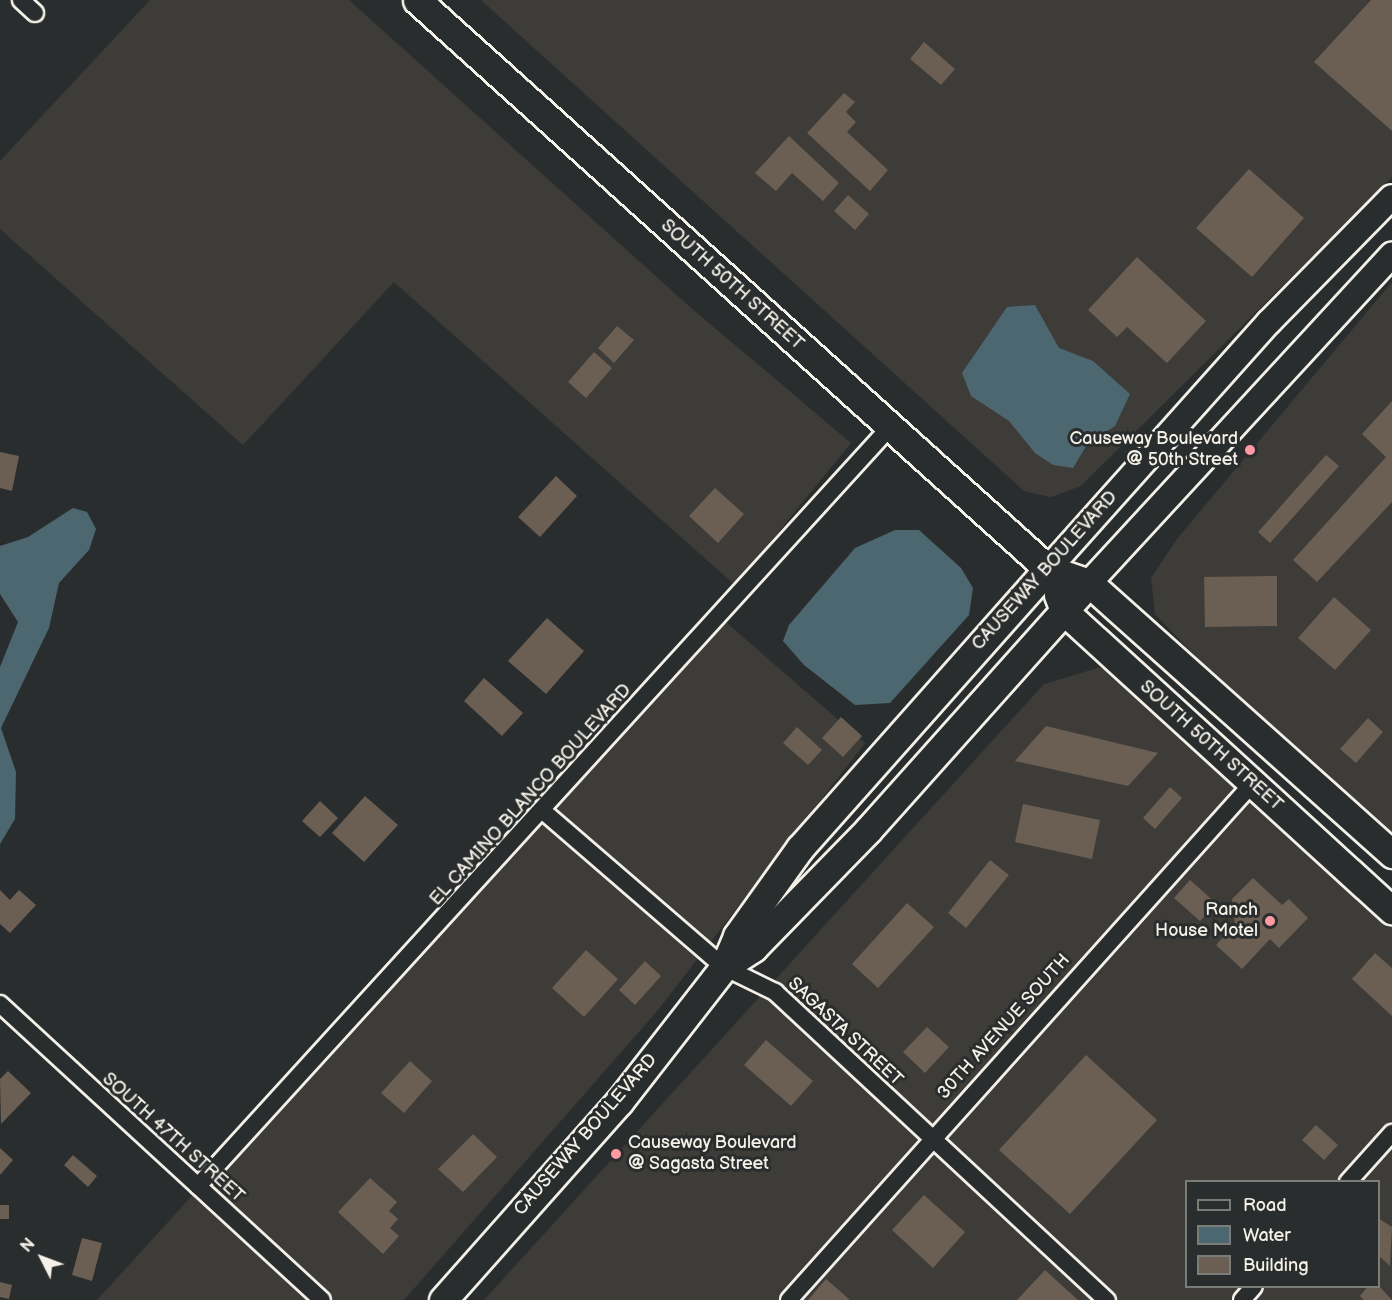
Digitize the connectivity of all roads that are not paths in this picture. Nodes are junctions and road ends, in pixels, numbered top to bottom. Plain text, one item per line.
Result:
1 (21, 0) edge
2 (417, 0) edge
3 (35, 13) dead end
4 (1392, 197) edge
5 (1392, 255) edge
6 (890, 428) junction
7 (1048, 569) junction
8 (1089, 583) junction
9 (1064, 611) junction
10 (1252, 784) junction
11 (543, 812) junction
12 (1392, 854) edge
13 (1392, 910) edge
14 (724, 967) junction
15 (2, 1010) edge
16 (1392, 1133) edge
17 (930, 1138) junction
18 (1350, 1180) edge
19 (198, 1186) junction
20 (1253, 1288) edge
21 (322, 1300) edge
22 (443, 1300) edge
23 (789, 1300) edge
24 (1107, 1300) edge
25 (1242, 1300) edge

1 - 3 street
2 - 6 main road, SOUTH 50TH STREET
4 - 7 main road, CAUSEWAY BOULEVARD
5 - 8 main road, CAUSEWAY BOULEVARD
6 - 7 main road, SOUTH 50TH STREET
6 - 11 street, EL CAMINO BLANCO BOULEVARD
7 - 8 main road, SOUTH 50TH STREET
7 - 9 main road, SOUTH 50TH STREET
7 - 14 main road, CAUSEWAY BOULEVARD
8 - 9 main road, CAUSEWAY BOULEVARD
8 - 12 main road, SOUTH 50TH STREET
9 - 10 main road, SOUTH 50TH STREET
9 - 14 main road, CAUSEWAY BOULEVARD
10 - 13 main road, SOUTH 50TH STREET
10 - 17 street, 30TH AVENUE SOUTH
11 - 14 street, SAGASTA STREET
11 - 19 street, EL CAMINO BLANCO BOULEVARD
14 - 17 street, SAGASTA STREET
14 - 22 main road, CAUSEWAY BOULEVARD
15 - 19 street, SOUTH 47TH STREET
16 - 18 street
17 - 23 street, 30TH AVENUE SOUTH
17 - 24 street, SAGASTA STREET
19 - 21 street, SOUTH 47TH STREET
20 - 25 street

